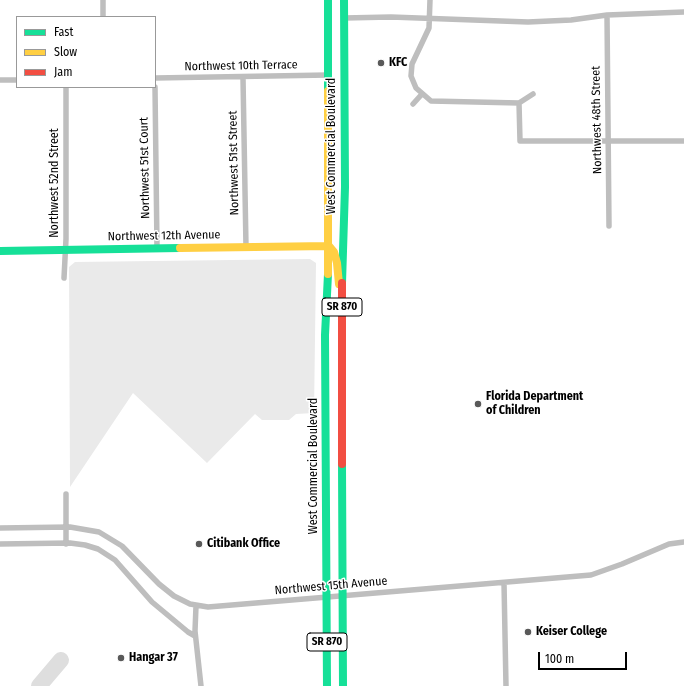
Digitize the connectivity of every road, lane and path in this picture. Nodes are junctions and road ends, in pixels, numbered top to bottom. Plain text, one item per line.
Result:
1 (103, 0) edge
2 (328, 0) edge
3 (344, 0) edge
4 (430, 0) edge
5 (684, 12) edge
6 (607, 15) junction
7 (103, 16) edge
8 (344, 18) junction
9 (431, 18) junction
10 (328, 75) junction
11 (156, 78) edge
12 (244, 78) junction
13 (0, 80) edge
14 (16, 80) edge
15 (66, 88) edge
16 (155, 88) edge
17 (422, 94) junction
18 (534, 94) dead end
19 (413, 104) dead end
20 (519, 104) junction
21 (329, 131) junction
22 (684, 141) edge
23 (607, 142) junction
24 (609, 226) dead end
25 (344, 227) junction
26 (329, 246) junction
27 (246, 247) junction
28 (157, 248) junction
29 (65, 250) junction
30 (0, 251) edge
31 (64, 278) dead end
32 (341, 316) junction
33 (66, 494) dead end
34 (66, 527) junction
35 (0, 528) edge
36 (684, 542) edge
37 (0, 544) edge
38 (66, 544) junction
39 (504, 583) junction
40 (343, 596) junction
41 (326, 597) junction
42 (196, 606) junction
43 (195, 636) junction
44 (201, 686) edge
45 (327, 686) edge
46 (343, 686) edge
47 (506, 686) edge

1 - 7 street
2 - 10 main road, West Commercial Boulevard / SR 870
3 - 8 main road, West Commercial Boulevard / SR 870
4 - 9 street
5 - 6 street
6 - 9 street
6 - 23 street, Northwest 48th Street
8 - 9 street
8 - 25 main road, West Commercial Boulevard / SR 870
9 - 17 street
10 - 12 street, Northwest 10th Terrace
10 - 21 main road, West Commercial Boulevard / SR 870
11 - 12 street, Northwest 10th Terrace
12 - 27 street, Northwest 51st Street
13 - 14 street
15 - 29 street, Northwest 52nd Street
16 - 28 street, Northwest 51st Court
17 - 19 street
17 - 20 street
18 - 20 street
20 - 23 street
21 - 25 main road
21 - 26 main road, West Commercial Boulevard / SR 870
22 - 23 street
23 - 24 street, Northwest 48th Street
25 - 32 main road, West Commercial Boulevard / SR 870
26 - 27 main road, Northwest 12th Avenue
26 - 32 main road, West Commercial Boulevard
26 - 41 main road, West Commercial Boulevard / SR 870
27 - 28 main road, Northwest 12th Avenue
28 - 29 main road, Northwest 12th Avenue
29 - 30 main road, Northwest 12th Avenue
29 - 31 street, Northwest 52nd Street
32 - 40 main road, West Commercial Boulevard / SR 870
33 - 34 street
34 - 35 street, Northwest 15th Avenue
34 - 38 street
34 - 42 street, Northwest 15th Avenue
36 - 39 street, Northwest 15th Avenue
37 - 38 street
38 - 43 street
39 - 40 street, Northwest 15th Avenue
39 - 47 street
40 - 41 street, Northwest 15th Avenue
40 - 46 main road, West Commercial Boulevard / SR 870
41 - 42 street, Northwest 15th Avenue
41 - 45 main road, West Commercial Boulevard / SR 870
42 - 43 street
43 - 44 street

